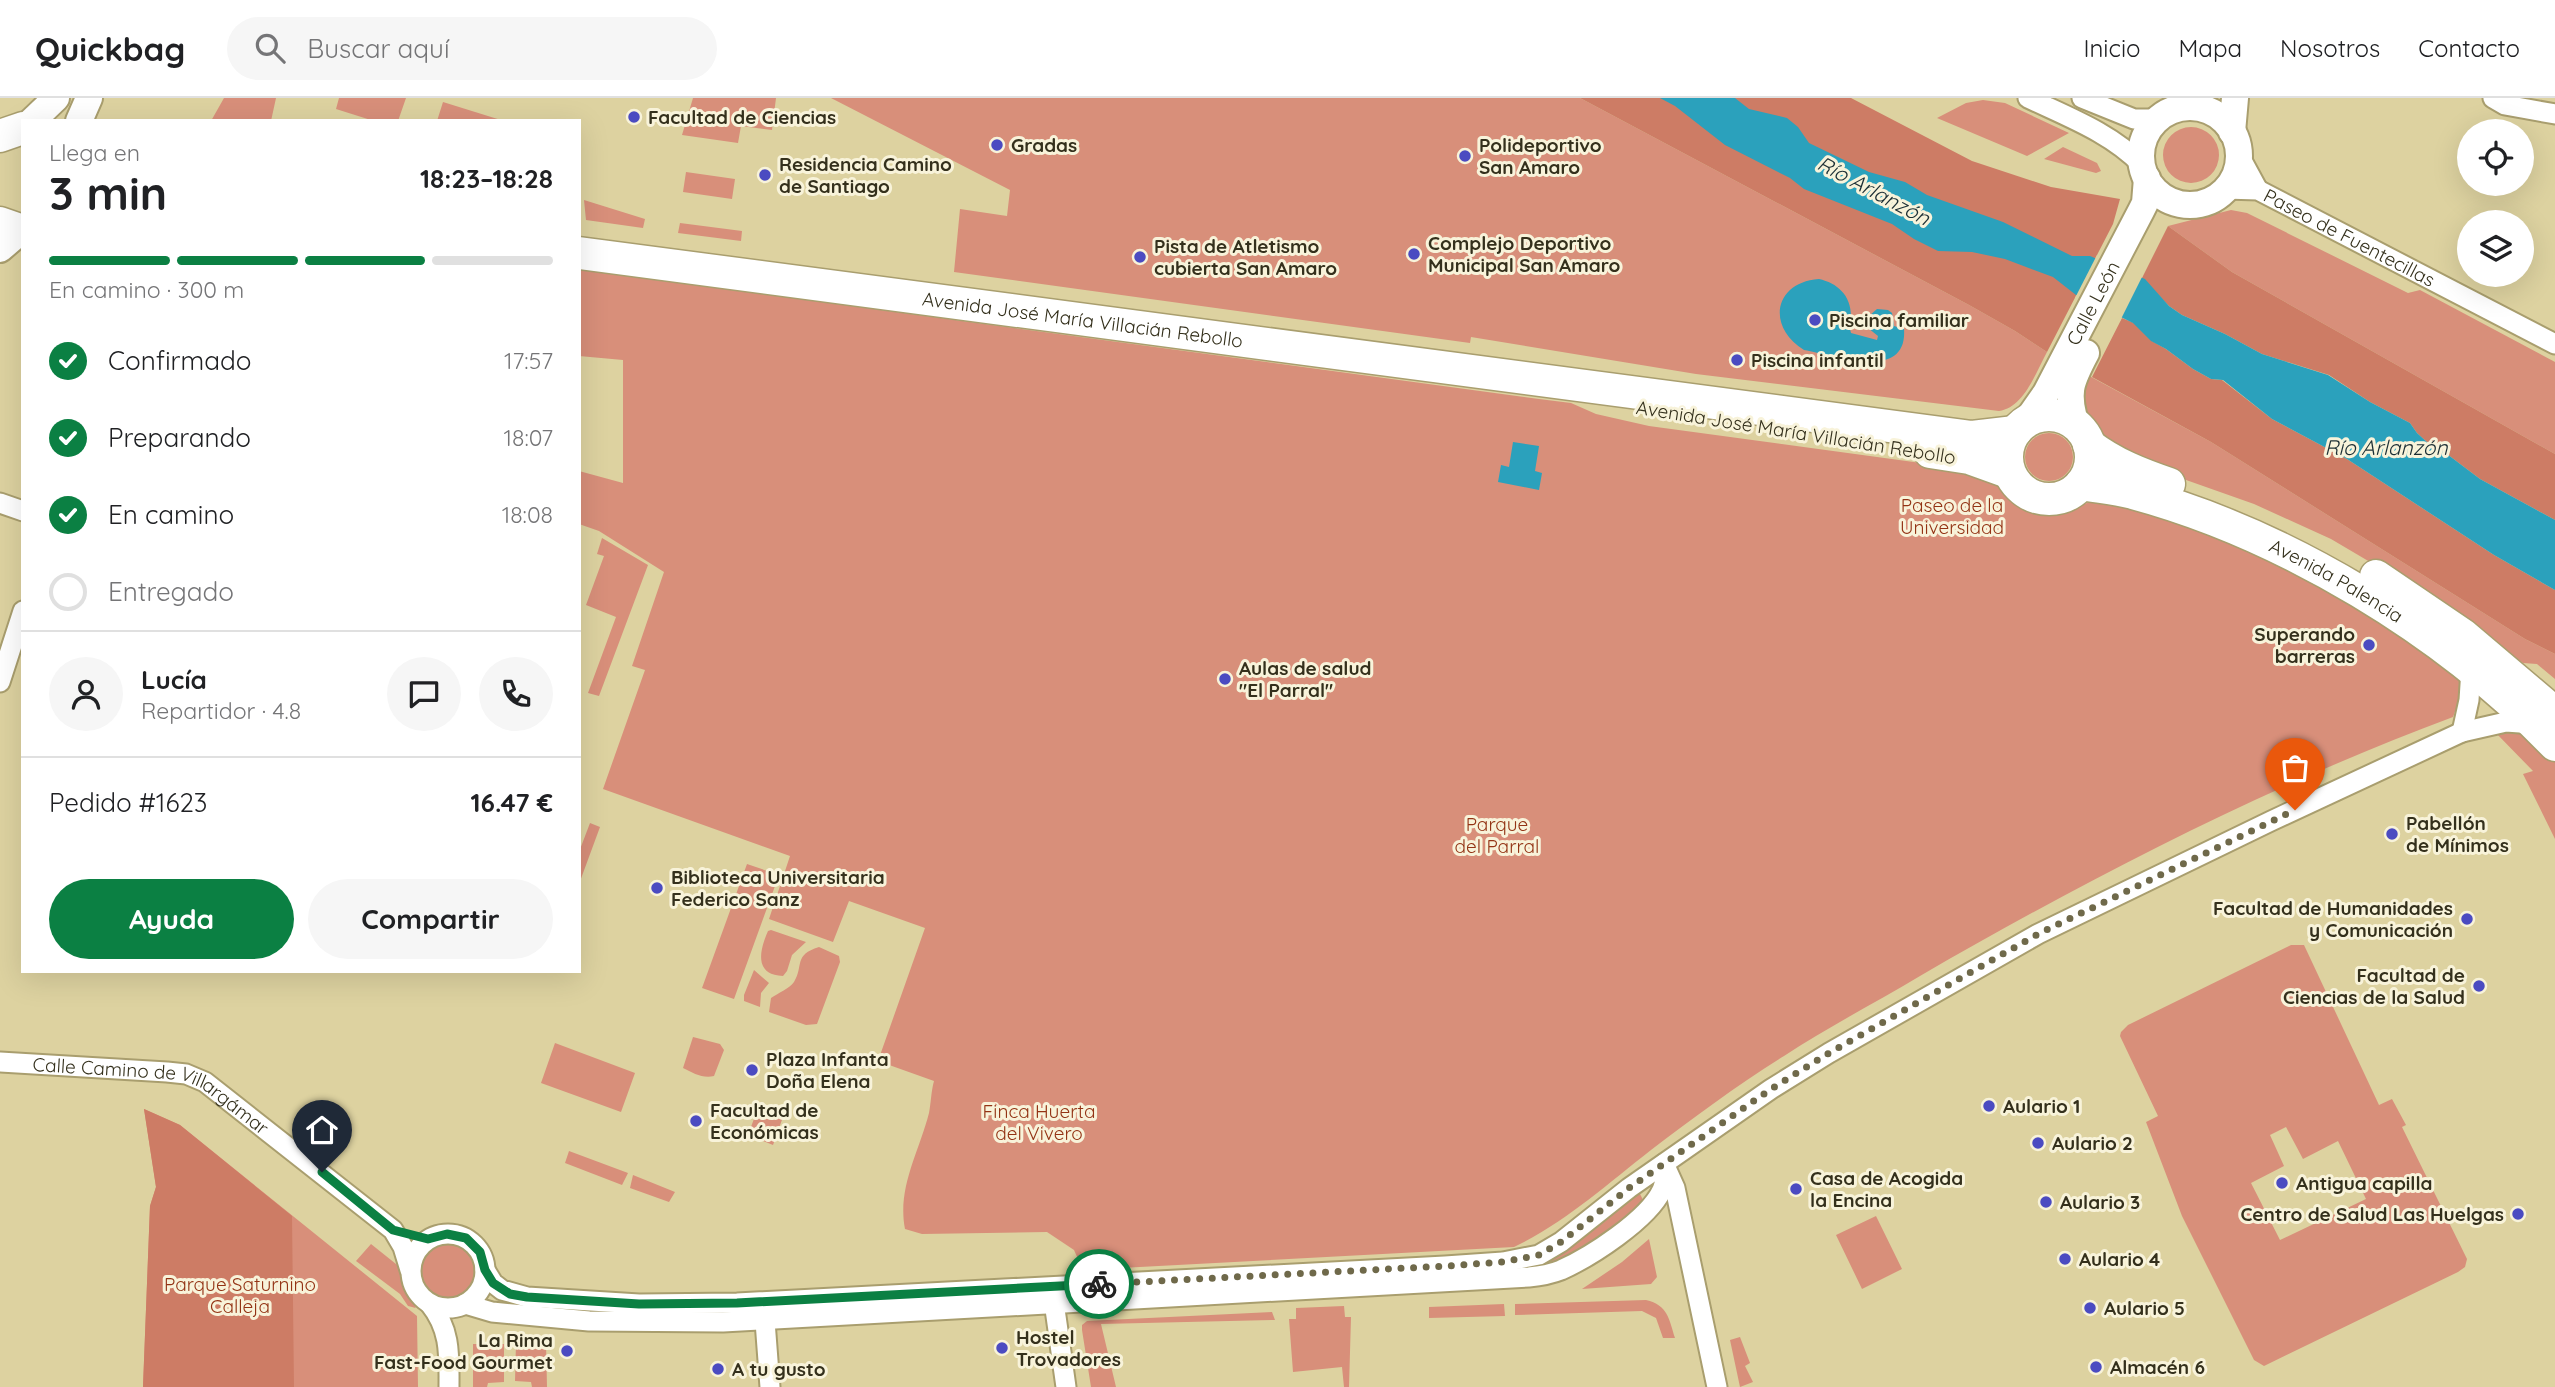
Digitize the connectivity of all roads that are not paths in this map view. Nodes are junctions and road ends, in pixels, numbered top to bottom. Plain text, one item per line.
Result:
1 (56, 98) edge
2 (89, 98) edge
3 (2028, 98) edge
4 (2082, 98) edge
5 (2235, 98) edge
6 (2493, 98) edge
7 (2185, 103) edge
8 (2552, 108) edge
9 (31, 119) edge
10 (80, 119) edge
11 (2157, 119) junction
12 (2236, 143) junction
13 (2144, 172) junction
14 (2225, 189) junction
15 (2258, 190) junction
16 (2196, 204) junction
17 (2149, 215) junction
18 (581, 253) edge
19 (2555, 344) edge
20 (2070, 365) junction
21 (1586, 387) junction
22 (2020, 427) junction
23 (2083, 435) junction
24 (2008, 472) junction
25 (2081, 484) junction
26 (0, 503) edge
27 (21, 510) edge
28 (21, 617) edge
29 (2471, 670) junction
30 (0, 682) edge
31 (2548, 727) edge
32 (2462, 732) junction
33 (0, 1062) edge
34 (1664, 1164) junction
35 (1643, 1214) junction
36 (393, 1230) junction
37 (1684, 1230) junction
38 (428, 1239) junction
39 (1446, 1266) junction
40 (410, 1270) junction
41 (485, 1270) junction
42 (1345, 1270) junction
43 (1365, 1287) junction
44 (1053, 1296) junction
45 (430, 1304) junction
46 (463, 1304) junction
47 (764, 1312) junction
48 (449, 1341) junction
49 (449, 1387) edge
50 (770, 1387) edge
51 (1066, 1387) edge
52 (1717, 1387) edge

1 - 9 main road
2 - 10 main road
3 - 13 street
4 - 11 street
5 - 12 main road
6 - 8 street
7 - 11 main road
7 - 12 main road
11 - 13 main road
12 - 14 main road
12 - 15 street, Paseo de Fuentecillas
13 - 16 main road
13 - 17 main road, Calle León
14 - 15 street, Paseo de Fuentecillas
14 - 16 main road
15 - 19 street, Paseo de Fuentecillas
16 - 17 main road
17 - 20 main road, Calle León
18 - 21 highway, Avenida José María Villacián Rebollo
20 - 22 main road, Calle León
20 - 23 main road, Calle León
21 - 22 highway, Avenida José María Villacián Rebollo
21 - 24 highway, Avenida José María Villacián Rebollo
22 - 23 highway
22 - 24 highway
23 - 25 highway
23 - 31 highway, Avenida Palencia
24 - 25 highway
25 - 29 highway, Avenida Palencia
26 - 27 street
28 - 30 street
29 - 31 highway, Avenida Palencia
29 - 32 street
31 - 32 street
32 - 34 street
33 - 36 street, Calle Camino de Villargámar
34 - 35 street
34 - 37 street
34 - 39 street
35 - 37 street
35 - 43 street
36 - 38 street, Calle Camino de Villargámar
36 - 40 street, Calle Camino de Villargámar
37 - 52 street
38 - 40 street
38 - 41 street
39 - 42 street
39 - 43 street
40 - 45 street
41 - 46 street
41 - 47 street
42 - 43 street
42 - 44 street
43 - 44 street
44 - 47 street
44 - 47 street
44 - 51 street
45 - 46 street
45 - 48 street
46 - 47 street
46 - 48 street
47 - 50 street
48 - 49 street

